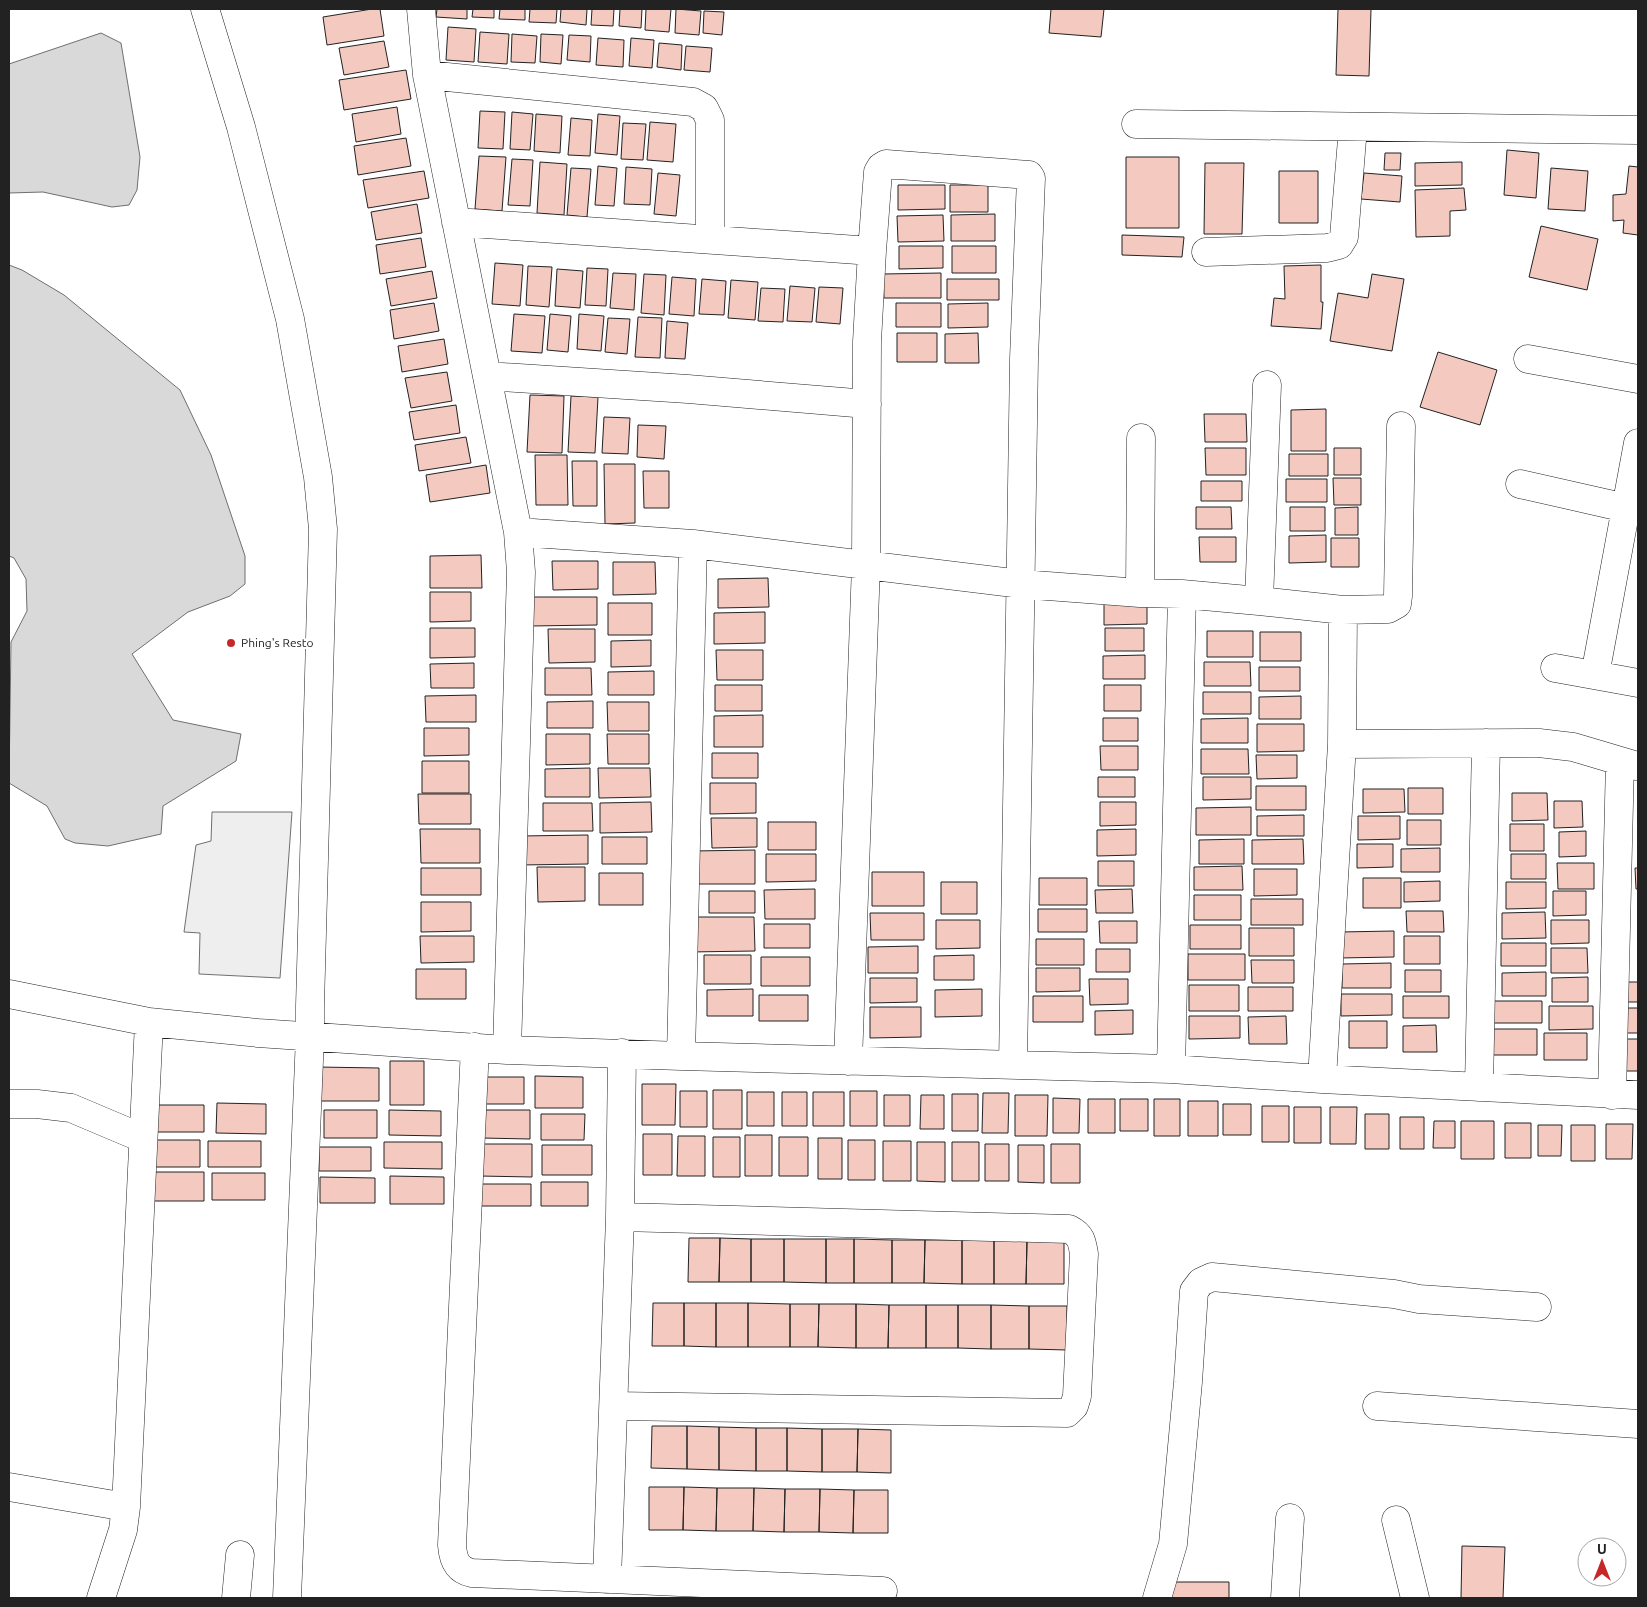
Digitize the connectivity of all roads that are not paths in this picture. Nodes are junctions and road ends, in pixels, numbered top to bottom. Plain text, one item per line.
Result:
1 (205, 9) edge
2 (421, 9) edge
3 (427, 76) junction
4 (1136, 124) dead end
5 (1353, 127) junction
6 (1638, 130) edge
7 (456, 222) junction
8 (710, 239) junction
9 (872, 251) junction
10 (1206, 252) dead end
11 (1528, 359) dead end
12 (487, 376) junction
13 (1638, 379) edge
14 (1267, 385) dead end
15 (867, 404) junction
16 (1401, 426) dead end
17 (1141, 438) dead end
18 (1638, 443) edge
19 (1520, 484) dead end
20 (1626, 508) junction
21 (518, 532) junction
22 (693, 544) junction
23 (866, 565) junction
24 (1020, 584) junction
25 (1140, 593) junction
26 (1182, 594) junction
27 (1259, 600) junction
28 (1343, 610) junction
29 (1555, 668) dead end
30 (1595, 675) junction
31 (1638, 683) edge
32 (1486, 743) junction
33 (1342, 744) junction
34 (1629, 763) edge
35 (9, 994) edge
36 (149, 1022) junction
37 (310, 1036) junction
38 (475, 1047) junction
39 (507, 1050) junction
40 (622, 1053) junction
41 (681, 1056) junction
42 (848, 1061) junction
43 (1013, 1064) junction
44 (1171, 1069) junction
45 (1322, 1079) junction
46 (1479, 1087) junction
47 (1625, 1095) edge
48 (9, 1104) edge
49 (142, 1138) junction
50 (620, 1217) junction
51 (1537, 1307) dead end
52 (614, 1406) junction
53 (1377, 1406) dead end
54 (1638, 1424) edge
55 (9, 1487) edge
56 (126, 1507) junction
57 (1290, 1518) dead end
58 (1396, 1520) dead end
59 (240, 1555) dead end
60 (607, 1579) junction
61 (883, 1591) dead end
62 (101, 1598) edge
63 (236, 1598) edge
64 (286, 1598) edge
65 (1157, 1598) edge
66 (1285, 1598) edge
67 (1416, 1598) edge

1 - 37 street
2 - 3 street
3 - 7 street
3 - 8 street
4 - 5 street
5 - 6 street
5 - 10 street
7 - 8 street
7 - 12 street
8 - 9 street
9 - 15 street
9 - 24 street
11 - 13 street
12 - 15 street
12 - 21 street
14 - 27 street
15 - 23 street
16 - 28 street
17 - 25 street
18 - 20 street
19 - 20 street
20 - 30 street
21 - 22 street
21 - 39 street
22 - 23 street
22 - 41 street
23 - 24 street
23 - 42 street
24 - 25 street
24 - 43 street
25 - 26 street
26 - 27 street
26 - 44 street
27 - 28 street
28 - 33 street
29 - 30 street
30 - 31 street
32 - 33 street
32 - 34 street
32 - 46 street
33 - 45 street
34 - 47 street
35 - 36 street
36 - 37 street
36 - 49 street
37 - 38 street
37 - 64 street
38 - 39 street
38 - 60 street
39 - 40 street
40 - 41 street
40 - 50 street
41 - 42 street
42 - 43 street
43 - 44 street
44 - 45 street
45 - 46 street
46 - 47 street
48 - 49 street
49 - 56 street
50 - 52 street
50 - 52 street
51 - 65 street
52 - 60 street
53 - 54 street
55 - 56 street
56 - 62 street
57 - 66 street
58 - 67 street
59 - 63 street
60 - 61 street

